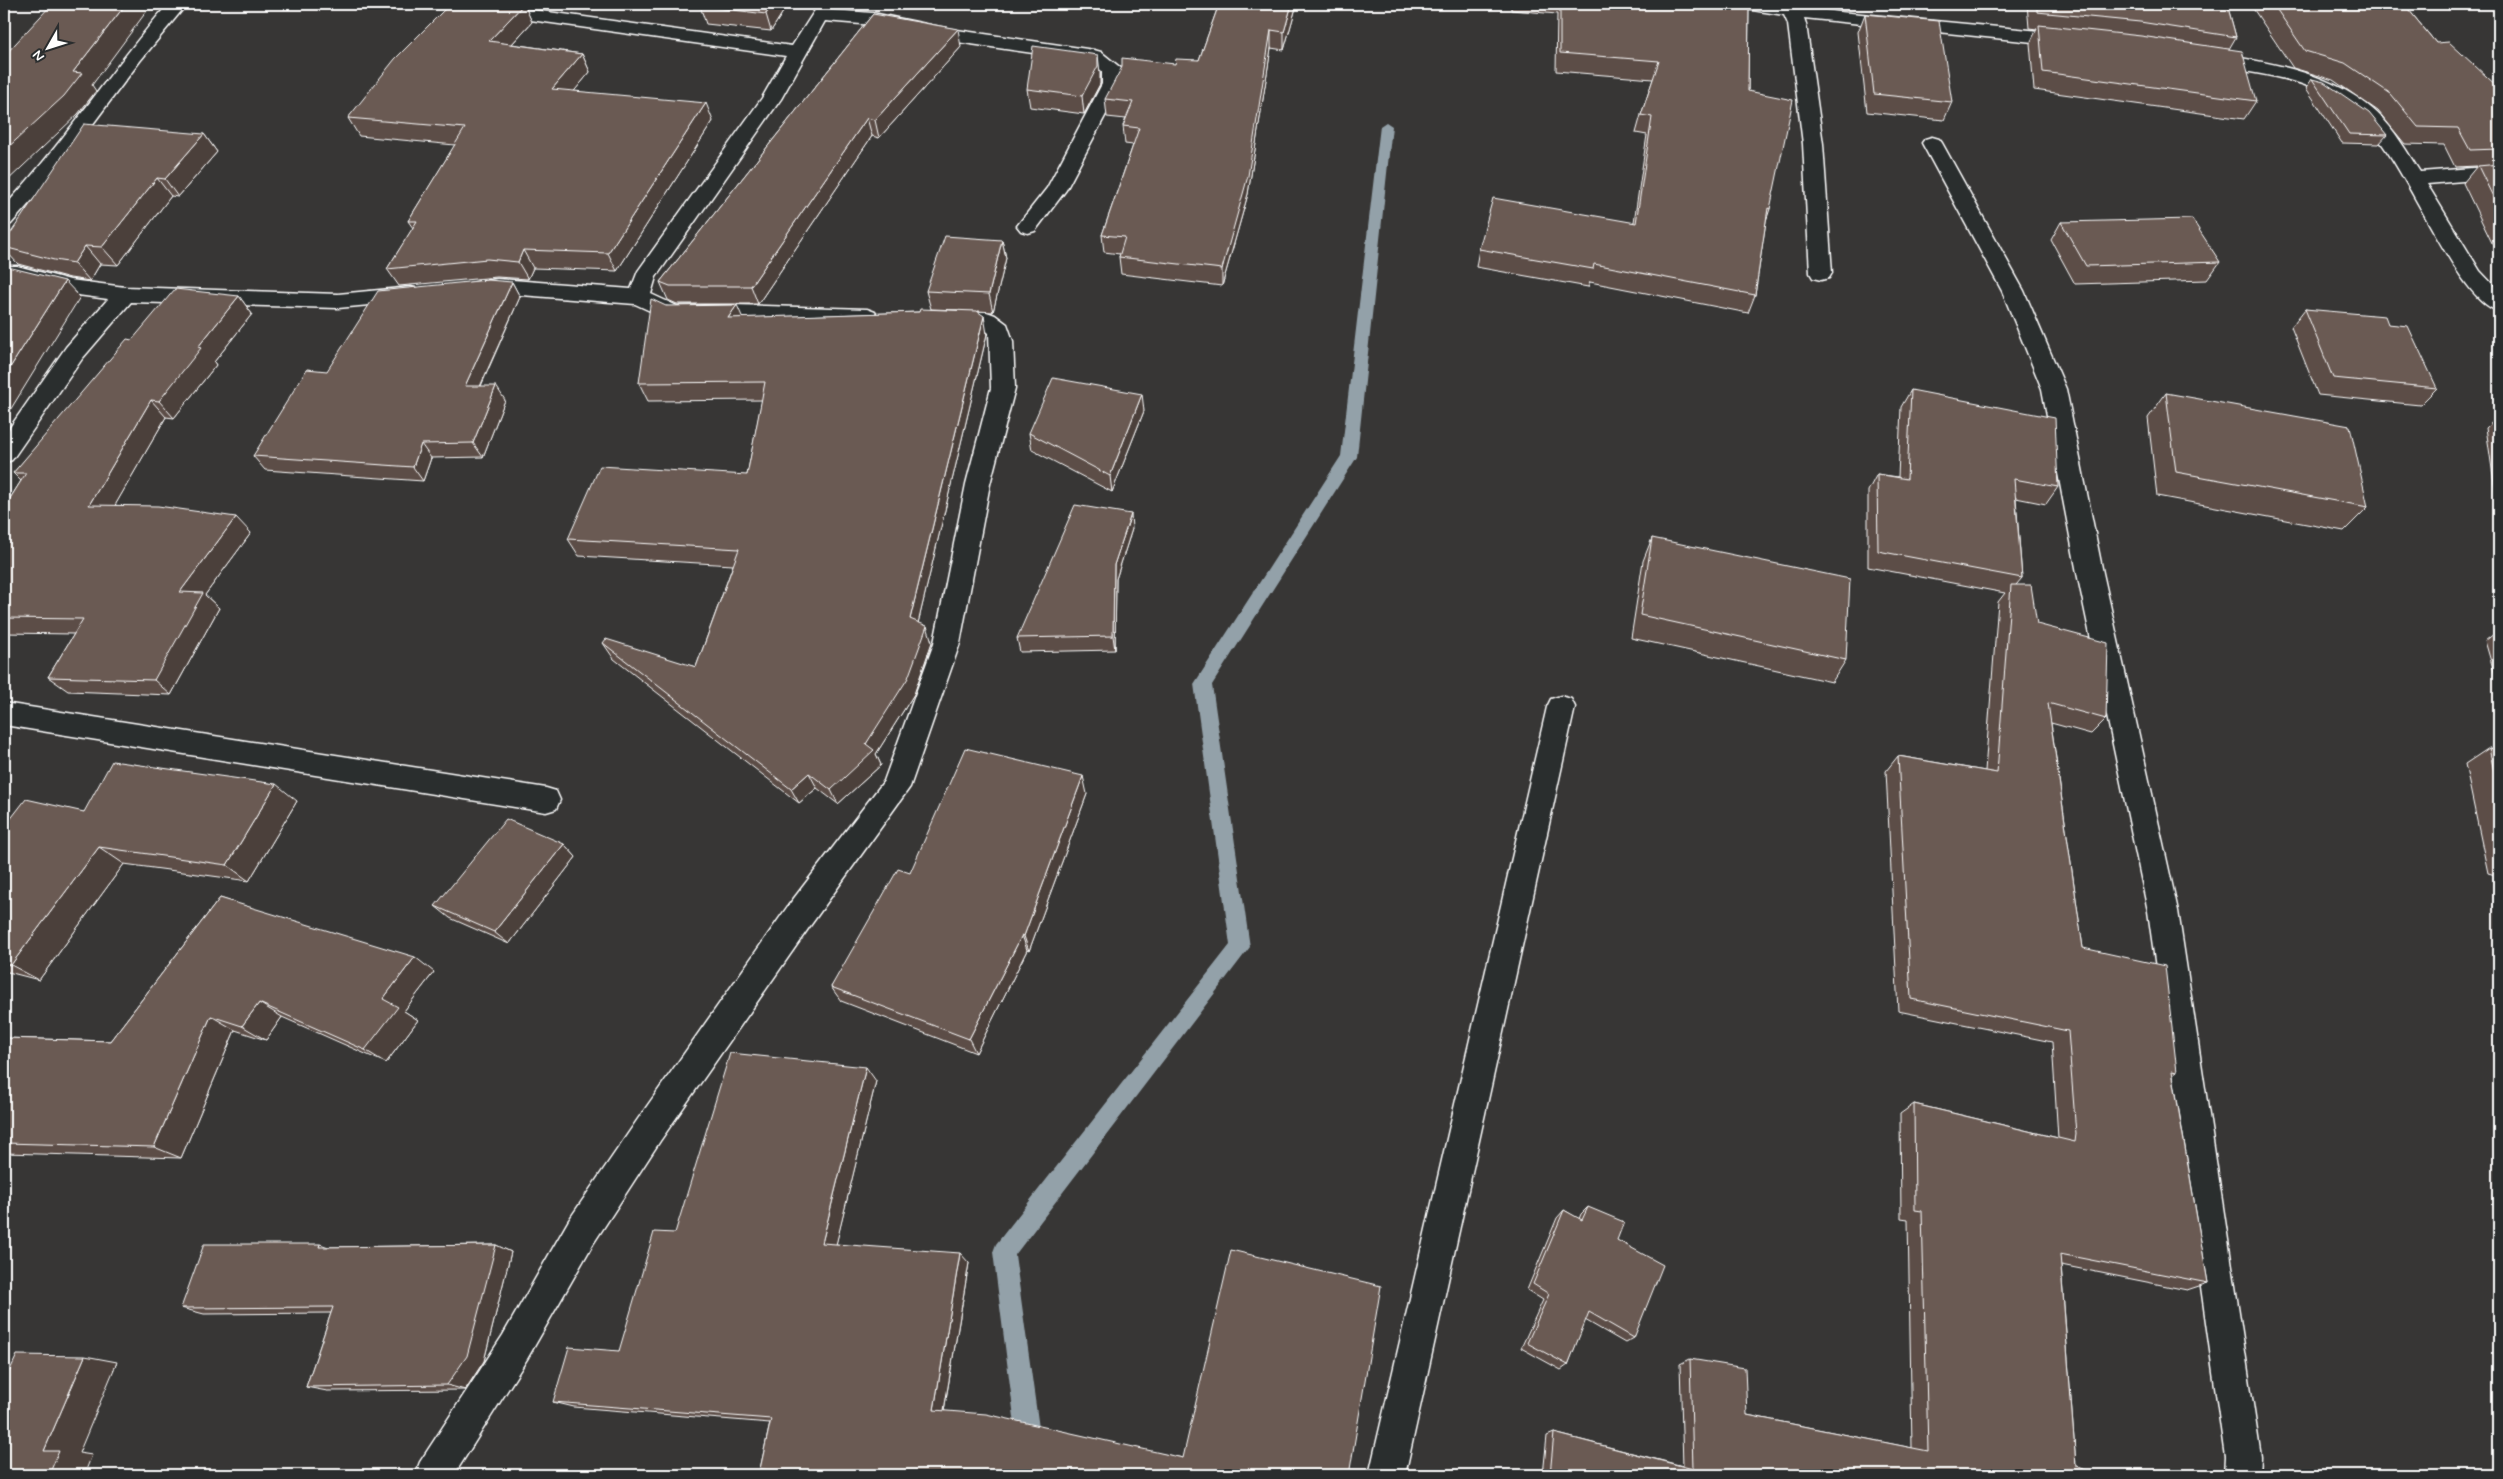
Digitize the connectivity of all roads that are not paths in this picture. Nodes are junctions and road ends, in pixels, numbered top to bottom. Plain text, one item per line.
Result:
1 (178, 4) edge
2 (453, 4) edge
3 (1746, 4) edge
4 (823, 9) edge
5 (1792, 12) junction
6 (2093, 43) edge
7 (797, 52) junction
8 (2196, 57) edge
9 (1932, 143) dead end
10 (2499, 172) edge
11 (2414, 179) junction
12 (4, 219) edge
13 (1028, 226) dead end
14 (4, 273) edge
15 (1821, 273) dead end
16 (460, 290) edge
17 (432, 292) edge
18 (125, 294) junction
19 (639, 297) junction
20 (2499, 304) edge
21 (895, 318) edge
22 (924, 318) edge
23 (4, 454) edge
24 (1561, 707) dead end
25 (4, 714) edge
26 (546, 800) dead end
27 (433, 1475) edge
28 (1387, 1475) edge
29 (2242, 1475) edge

1 - 12 street
2 - 7 street
3 - 5 street
4 - 7 street
4 - 13 street
5 - 6 street
5 - 15 street
7 - 19 street
8 - 11 street
9 - 29 street
10 - 11 street
11 - 20 street
14 - 18 street
16 - 19 street
17 - 18 street
18 - 23 street
19 - 21 street
22 - 27 street
24 - 28 street
25 - 26 street

